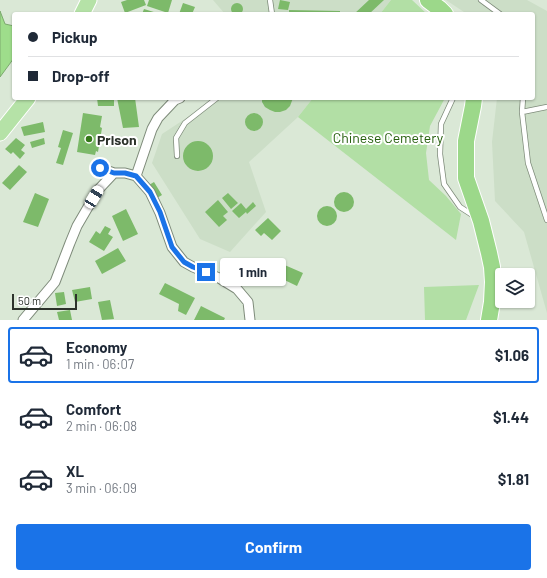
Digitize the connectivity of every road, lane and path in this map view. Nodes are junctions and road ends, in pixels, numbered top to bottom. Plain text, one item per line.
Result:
1 (89, 0) edge
2 (270, 0) edge
3 (428, 0) edge
4 (481, 0) edge
5 (83, 12) edge
6 (272, 12) edge
7 (443, 12) edge
8 (497, 12) edge
9 (26, 100) edge
10 (176, 100) edge
11 (214, 100) edge
12 (452, 100) edge
13 (474, 100) edge
14 (523, 100) edge
15 (547, 107) edge
16 (522, 112) junction
17 (0, 133) edge
18 (177, 156) dead end
19 (100, 168) dead end
20 (114, 173) junction
21 (136, 176) junction
22 (547, 220) edge
23 (481, 221) junction
24 (23, 320) edge
25 (250, 320) edge
26 (489, 320) edge

1 - 5 main road
2 - 6 lane
3 - 7 highway
4 - 8 lane
9 - 17 main road
10 - 21 street
11 - 18 lane
12 - 23 lane
13 - 23 highway
14 - 16 lane
15 - 16 lane
16 - 22 lane
19 - 20 street
20 - 21 street
20 - 24 street
21 - 25 street
23 - 26 highway

